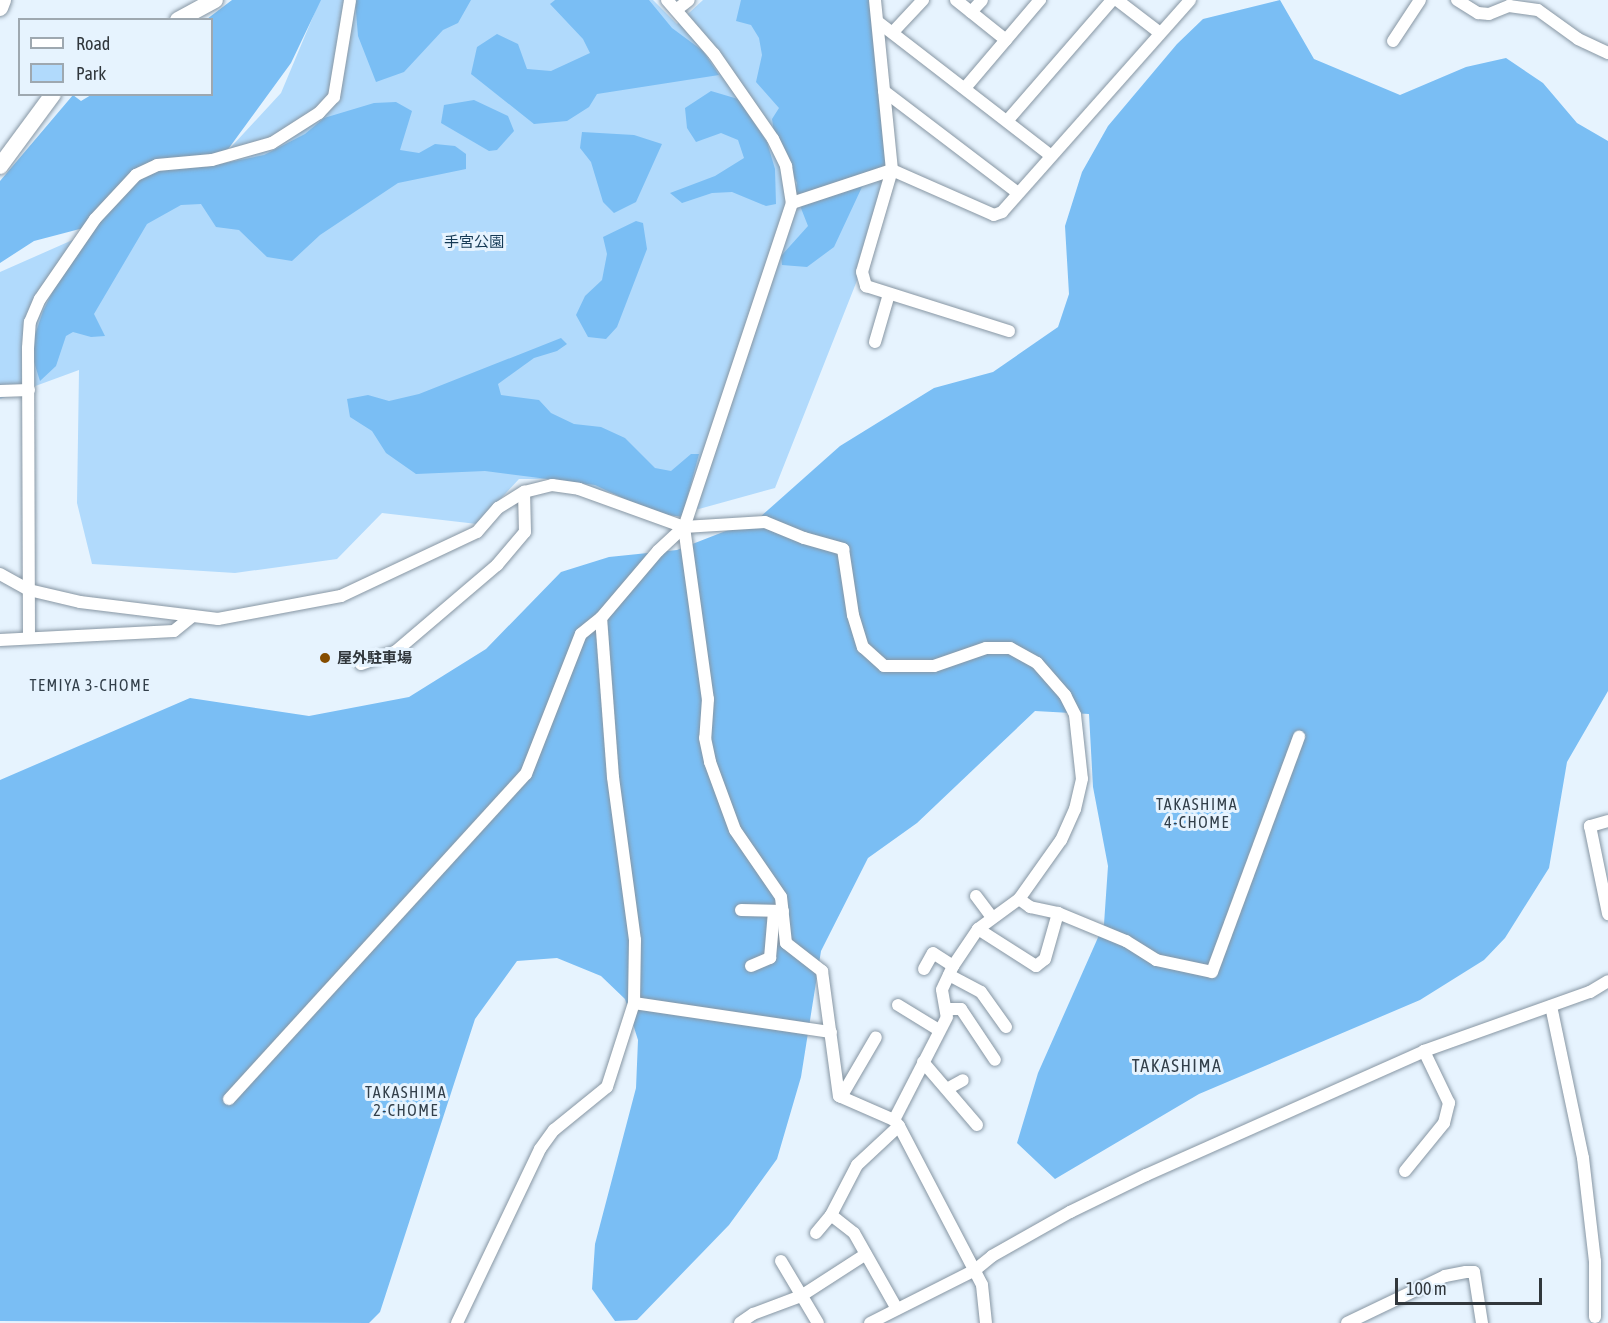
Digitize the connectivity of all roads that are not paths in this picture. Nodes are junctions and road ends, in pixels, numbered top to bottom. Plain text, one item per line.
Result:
1 (3, 0) edge
2 (215, 0) edge
3 (350, 0) edge
4 (667, 0) edge
5 (688, 0) edge
6 (874, 0) edge
7 (923, 0) edge
8 (956, 0) edge
9 (982, 0) edge
10 (1040, 0) edge
11 (1112, 0) edge
12 (1117, 0) edge
13 (1190, 0) edge
14 (1420, 0) edge
15 (1457, 0) edge
16 (0, 8) edge
17 (676, 10) junction
18 (971, 12) junction
19 (182, 18) edge
20 (878, 22) junction
21 (893, 32) junction
22 (1160, 33) junction
23 (1006, 40) junction
24 (1393, 41) dead end
25 (1608, 53) edge
26 (965, 88) junction
27 (884, 91) junction
28 (52, 96) edge
29 (1007, 121) junction
30 (1050, 155) junction
31 (0, 166) edge
32 (892, 170) junction
33 (1018, 193) junction
34 (792, 203) junction
35 (889, 294) junction
36 (1009, 332) dead end
37 (875, 342) dead end
38 (29, 390) junction
39 (0, 391) edge
40 (524, 492) junction
41 (684, 527) junction
42 (0, 574) edge
43 (29, 590) junction
44 (190, 618) junction
45 (601, 618) junction
46 (29, 636) junction
47 (0, 640) edge
48 (361, 664) dead end
49 (1299, 737) dead end
50 (1608, 821) edge
51 (1604, 881) edge
52 (976, 896) dead end
53 (1019, 899) junction
54 (741, 910) dead end
55 (779, 911) junction
56 (1058, 913) junction
57 (1608, 914) edge
58 (992, 917) junction
59 (978, 929) junction
60 (751, 966) dead end
61 (924, 969) dead end
62 (951, 970) junction
63 (1608, 981) edge
64 (634, 1003) junction
65 (898, 1005) dead end
66 (1551, 1006) junction
67 (947, 1009) junction
68 (1005, 1028) dead end
69 (939, 1029) junction
70 (831, 1032) junction
71 (876, 1037) dead end
72 (1424, 1051) junction
73 (995, 1060) dead end
74 (923, 1062) junction
75 (963, 1080) dead end
76 (947, 1089) junction
77 (841, 1098) junction
78 (228, 1099) dead end
79 (897, 1123) junction
80 (977, 1125) dead end
81 (1405, 1171) dead end
82 (831, 1215) junction
83 (816, 1233) dead end
84 (866, 1254) junction
85 (781, 1261) dead end
86 (975, 1270) junction
87 (801, 1296) junction
88 (897, 1310) junction
89 (1595, 1317) dead end
90 (457, 1323) edge
91 (740, 1323) edge
92 (818, 1323) edge
93 (870, 1323) edge
94 (986, 1323) edge
95 (1348, 1323) edge
96 (1482, 1323) edge

1 - 16 main road
2 - 19 main road
3 - 38 street
4 - 17 street
5 - 17 street
6 - 20 street
7 - 21 street
8 - 18 street
9 - 18 street
10 - 23 street
11 - 29 street
12 - 22 street
13 - 22 street
14 - 24 street
15 - 25 street
17 - 34 street
18 - 23 street
20 - 21 street
20 - 27 street
21 - 26 street
22 - 30 street
23 - 26 street
26 - 29 street
27 - 32 street
27 - 33 street
28 - 31 main road
29 - 30 street
30 - 33 street
32 - 33 street
32 - 34 street
32 - 35 street
34 - 41 street
35 - 36 street
35 - 37 street
38 - 39 street
38 - 43 street
40 - 41 street
40 - 44 street
40 - 48 street
41 - 45 street
41 - 53 street
41 - 55 street
42 - 43 street
43 - 44 street
43 - 46 street
44 - 46 street
45 - 64 street
45 - 78 street
46 - 47 street
49 - 56 street
50 - 51 street
51 - 57 street
52 - 58 street
53 - 56 street
53 - 58 street
54 - 55 street
55 - 60 street
55 - 70 street
56 - 59 street
58 - 59 street
59 - 62 street
61 - 62 street
62 - 67 street
62 - 68 street
63 - 66 street
64 - 70 street
64 - 90 street
65 - 69 street
66 - 72 street
66 - 89 street
67 - 69 street
67 - 73 street
69 - 74 street
70 - 77 street
71 - 77 street
72 - 81 street
72 - 86 street
74 - 76 street
74 - 79 street
75 - 76 street
76 - 80 street
77 - 79 street
79 - 82 street
79 - 86 street
82 - 83 street
82 - 84 street
84 - 87 street
84 - 88 street
85 - 87 street
86 - 88 street
86 - 94 street
87 - 91 street
87 - 92 street
88 - 93 street
95 - 96 street

